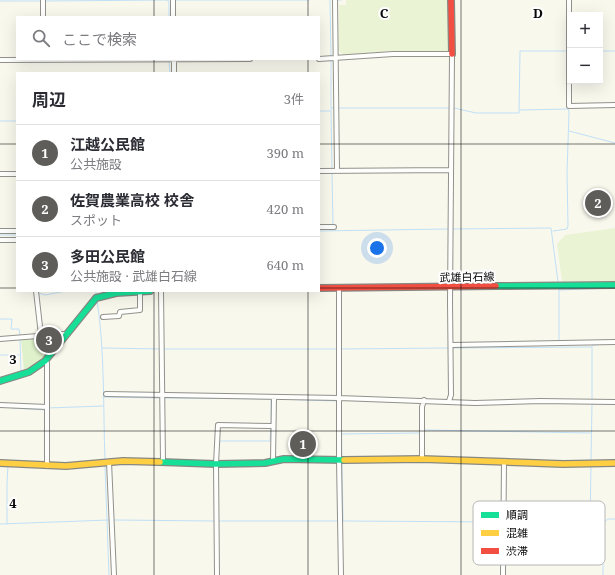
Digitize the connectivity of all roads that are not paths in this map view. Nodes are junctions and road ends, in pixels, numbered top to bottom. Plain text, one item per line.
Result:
1 (451, 0) edge
2 (569, 0) edge
3 (43, 1) edge
4 (173, 2) edge
5 (335, 2) edge
6 (43, 16) edge
7 (174, 16) edge
8 (452, 54) junction
9 (334, 58) junction
10 (320, 59) edge
11 (0, 60) edge
12 (16, 60) edge
13 (174, 60) edge
14 (174, 72) edge
15 (615, 105) edge
16 (451, 170) junction
17 (320, 171) edge
18 (333, 171) junction
19 (0, 174) edge
20 (16, 174) edge
21 (320, 227) edge
22 (333, 227) dead end
23 (0, 231) edge
24 (16, 231) edge
25 (0, 240) edge
26 (16, 240) edge
27 (615, 285) edge
28 (450, 287) junction
29 (320, 288) edge
30 (339, 288) junction
31 (36, 292) edge
32 (140, 292) edge
33 (161, 292) edge
34 (103, 317) dead end
35 (41, 335) junction
36 (66, 335) junction
37 (0, 339) edge
38 (615, 342) edge
39 (451, 347) junction
40 (45, 361) junction
41 (0, 381) edge
42 (106, 394) dead end
43 (162, 397) junction
44 (274, 399) junction
45 (339, 400) junction
46 (424, 400) junction
47 (449, 401) junction
48 (615, 402) edge
49 (0, 405) edge
50 (47, 408) junction
51 (271, 426) junction
52 (422, 459) junction
53 (340, 460) junction
54 (273, 461) junction
55 (504, 461) junction
56 (106, 462) junction
57 (163, 462) junction
58 (0, 463) edge
59 (615, 463) edge
60 (216, 464) junction
61 (47, 466) junction
62 (504, 501) edge
63 (503, 565) edge
64 (114, 575) edge
65 (217, 575) edge
66 (341, 575) edge
67 (503, 575) edge

1 - 8 street
2 - 15 street
3 - 6 street
4 - 7 street
5 - 9 street
8 - 9 street
8 - 16 street
9 - 10 street
9 - 18 street
11 - 12 street
13 - 14 street
16 - 18 street
16 - 28 street
17 - 18 street
19 - 20 street
21 - 22 street
23 - 24 street
25 - 26 street
27 - 28 street, 武雄白石線
28 - 30 street, 武雄白石線
28 - 39 street
29 - 30 street, 武雄白石線
30 - 45 street
31 - 35 street
32 - 34 street
32 - 36 street
33 - 43 street
35 - 36 street
35 - 37 street
36 - 40 street
38 - 39 street
39 - 47 street
40 - 41 street
40 - 50 street
42 - 43 street
43 - 44 street
43 - 57 street
44 - 45 street
44 - 51 street
45 - 46 street
45 - 53 street
46 - 47 street
46 - 52 street
47 - 48 street
49 - 50 street
50 - 61 street
51 - 54 street
51 - 60 street
52 - 53 street
52 - 55 street
53 - 54 street
53 - 66 street
54 - 60 street
55 - 59 street
55 - 62 street
56 - 57 street
56 - 61 street
56 - 64 street
57 - 60 street
58 - 61 street
60 - 65 street
63 - 67 street

